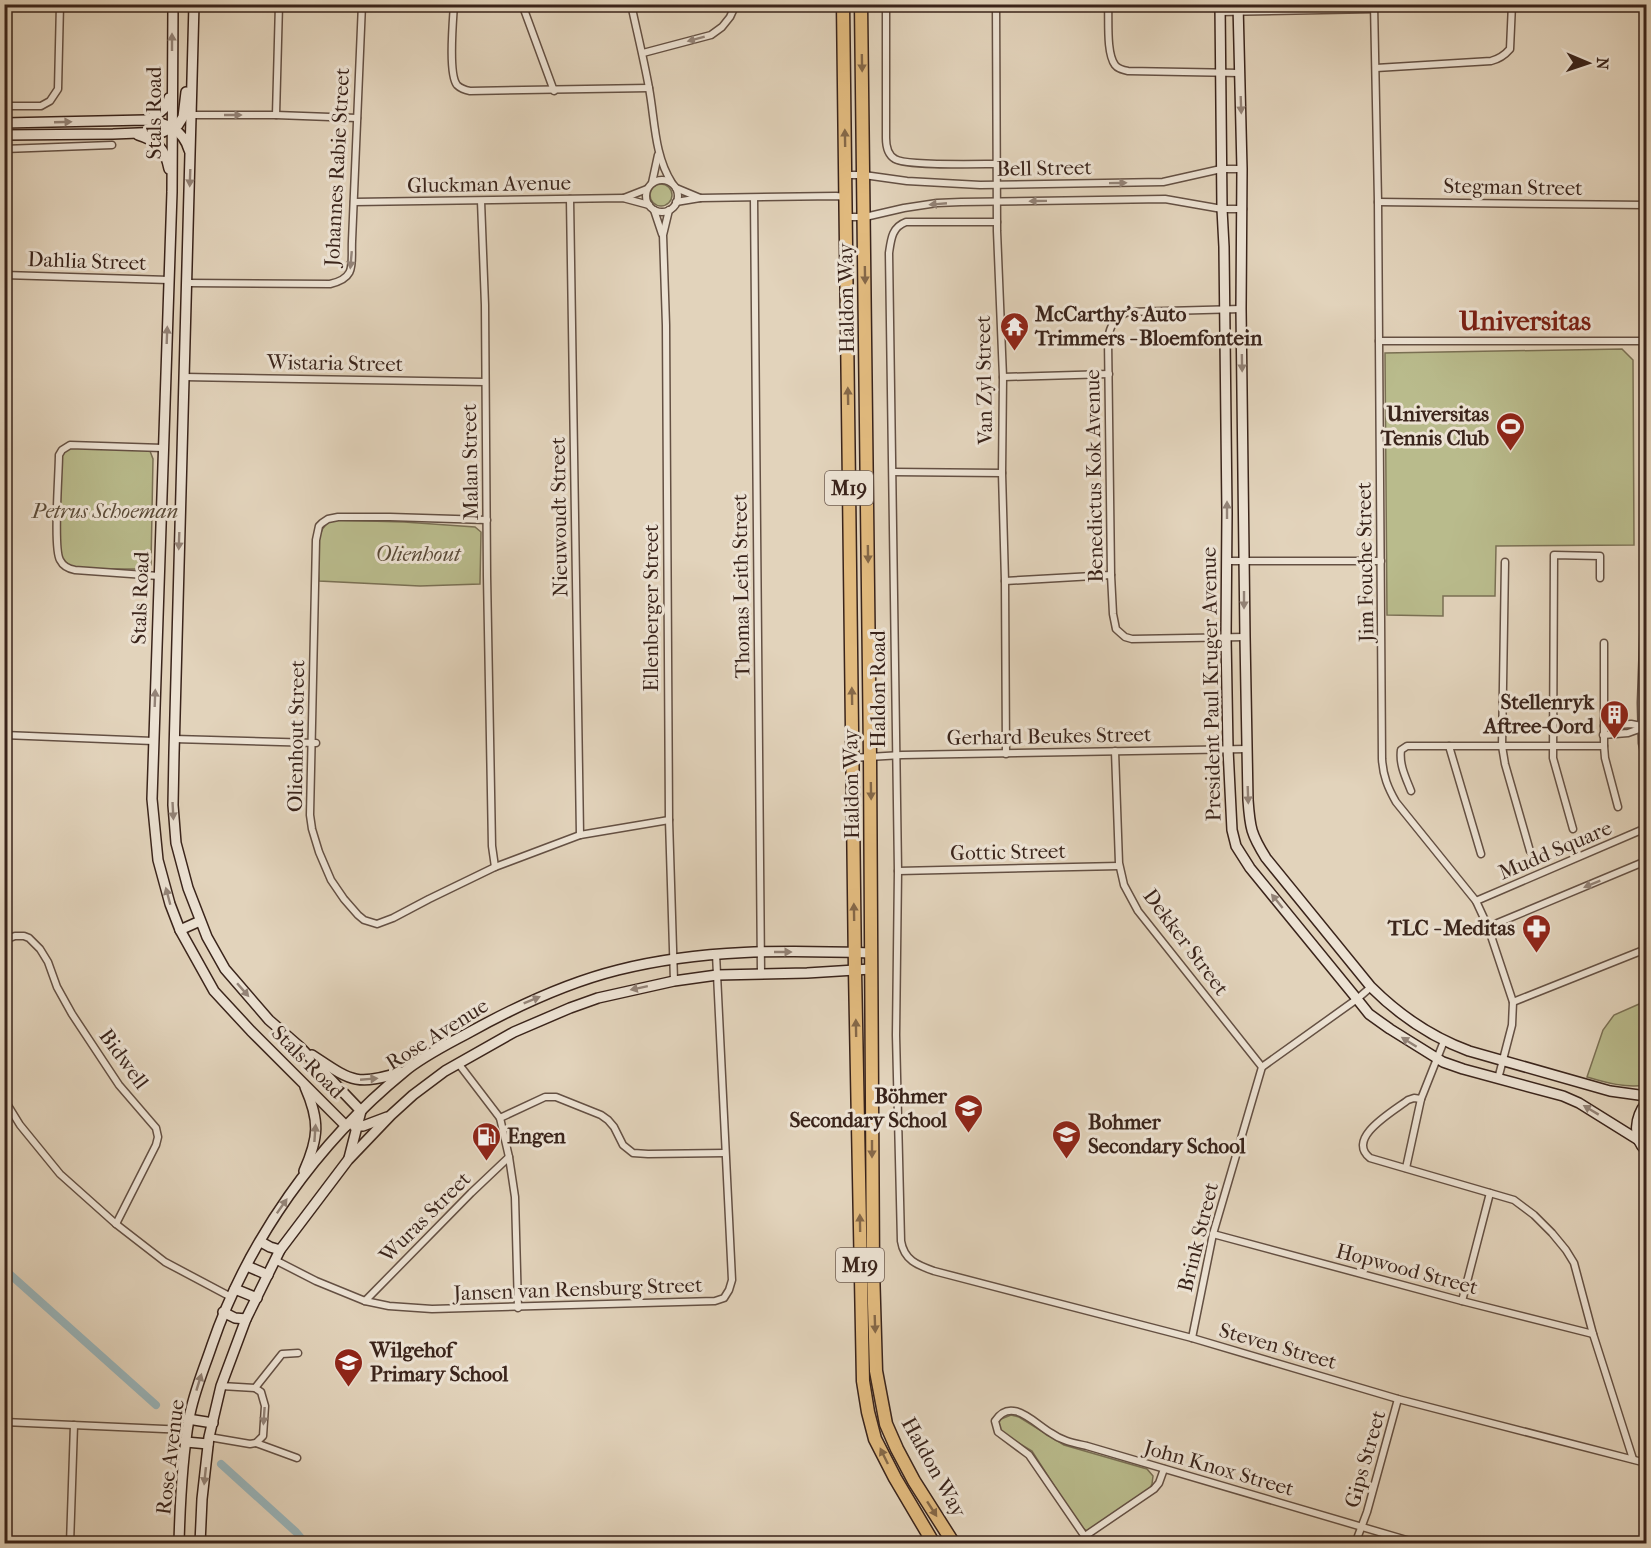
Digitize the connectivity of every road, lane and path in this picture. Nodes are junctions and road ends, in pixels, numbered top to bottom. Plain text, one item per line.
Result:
1 (60, 4) edge
2 (173, 4) edge
3 (195, 4) edge
4 (279, 4) edge
5 (362, 4) edge
6 (454, 4) edge
7 (522, 4) edge
8 (631, 4) edge
9 (736, 4) edge
10 (843, 4) edge
11 (861, 4) edge
12 (886, 4) edge
13 (996, 4) edge
14 (1108, 4) edge
15 (1512, 4) edge
16 (1646, 4) edge
17 (1374, 7) edge
18 (1220, 8) edge
19 (1238, 8) edge
20 (193, 36) junction
21 (1647, 42) edge
22 (643, 53) junction
23 (1376, 68) junction
24 (1220, 73) junction
25 (1240, 73) junction
26 (172, 80) junction
27 (650, 88) junction
28 (554, 91) junction
29 (1647, 100) edge
30 (4, 106) edge
31 (845, 111) junction
32 (863, 111) junction
33 (191, 115) junction
34 (276, 115) junction
35 (357, 118) junction
36 (146, 120) junction
37 (4, 123) edge
38 (171, 127) junction
39 (113, 134) junction
40 (4, 135) edge
41 (112, 145) dead end
42 (4, 148) edge
43 (659, 151) junction
44 (191, 155) junction
45 (996, 164) junction
46 (1221, 169) junction
47 (1242, 169) junction
48 (864, 175) junction
49 (845, 176) junction
50 (674, 185) junction
51 (996, 185) junction
52 (649, 186) junction
53 (172, 192) junction
54 (846, 197) junction
55 (623, 198) junction
56 (700, 198) junction
57 (754, 198) junction
58 (570, 199) junction
59 (481, 201) junction
60 (354, 202) junction
61 (676, 202) junction
62 (997, 202) junction
63 (1378, 202) junction
64 (1646, 205) edge
65 (652, 207) junction
66 (1243, 209) junction
67 (669, 210) junction
68 (1222, 210) junction
69 (846, 217) junction
70 (865, 217) junction
71 (997, 222) junction
72 (663, 235) junction
73 (169, 267) junction
74 (187, 267) junction
75 (4, 275) edge
76 (169, 280) junction
77 (187, 283) junction
78 (168, 296) junction
79 (186, 297) junction
80 (1224, 309) junction
81 (1241, 309) junction
82 (866, 313) junction
83 (847, 314) junction
84 (1379, 341) junction
85 (1645, 341) edge
86 (166, 364) junction
87 (184, 364) junction
88 (1109, 374) junction
89 (184, 377) junction
90 (1003, 377) junction
91 (485, 382) junction
92 (165, 391) junction
93 (183, 392) junction
94 (867, 433) junction
95 (182, 434) junction
96 (848, 434) junction
97 (164, 435) junction
98 (163, 448) junction
99 (163, 459) junction
100 (182, 459) junction
101 (893, 471) junction
102 (1002, 473) junction
103 (1645, 477) edge
104 (487, 520) junction
105 (868, 530) junction
106 (850, 531) junction
107 (159, 561) junction
108 (1227, 561) junction
109 (1244, 561) junction
110 (1381, 561) junction
111 (179, 562) junction
112 (1505, 562) dead end
113 (1111, 575) junction
114 (1600, 578) dead end
115 (159, 581) junction
116 (1005, 581) junction
117 (178, 584) junction
118 (1646, 589) edge
119 (851, 628) junction
120 (869, 629) junction
121 (1245, 637) junction
122 (1226, 638) junction
123 (1604, 643) dead end
124 (1604, 726) junction
125 (1644, 727) edge
126 (154, 728) junction
127 (174, 728) junction
128 (4, 735) edge
129 (1603, 735) junction
130 (174, 739) junction
131 (153, 741) junction
132 (314, 743) junction
133 (1552, 745) junction
134 (1449, 746) junction
135 (1502, 746) junction
136 (1604, 746) junction
137 (1228, 749) junction
138 (1247, 749) junction
139 (1115, 751) junction
140 (153, 753) junction
141 (174, 753) junction
142 (1006, 754) junction
143 (870, 756) junction
144 (895, 756) junction
145 (852, 758) junction
146 (1647, 762) edge
147 (1411, 791) dead end
148 (1618, 807) dead end
149 (669, 820) junction
150 (1647, 828) edge
151 (1573, 829) dead end
152 (580, 835) junction
153 (1530, 851) dead end
154 (1481, 854) dead end
155 (1647, 861) edge
156 (1119, 866) junction
157 (495, 867) junction
158 (854, 869) junction
159 (871, 870) junction
160 (898, 871) junction
161 (1476, 901) junction
162 (200, 921) junction
163 (1488, 927) junction
164 (180, 930) junction
165 (4, 940) edge
166 (1647, 949) edge
167 (761, 951) junction
168 (855, 952) junction
169 (871, 953) junction
170 (716, 954) junction
171 (673, 959) junction
172 (871, 969) junction
173 (855, 970) junction
174 (761, 973) junction
175 (717, 975) junction
176 (674, 981) junction
177 (1371, 987) junction
178 (1357, 999) junction
179 (1514, 1002) junction
180 (1444, 1041) junction
181 (300, 1047) junction
182 (1437, 1059) junction
183 (1502, 1060) junction
184 (458, 1063) junction
185 (1262, 1067) junction
186 (405, 1071) junction
187 (1498, 1079) junction
188 (302, 1081) junction
189 (872, 1090) junction
190 (857, 1091) junction
191 (1647, 1096) edge
192 (4, 1099) edge
193 (1421, 1099) junction
194 (1647, 1103) edge
195 (361, 1111) junction
196 (391, 1115) junction
197 (500, 1118) junction
198 (346, 1126) junction
199 (358, 1126) junction
200 (1640, 1141) junction
201 (1647, 1151) edge
202 (725, 1153) junction
203 (509, 1157) junction
204 (348, 1160) junction
205 (1406, 1168) junction
206 (872, 1180) junction
207 (859, 1181) junction
208 (298, 1184) junction
209 (1490, 1193) junction
210 (116, 1224) junction
211 (1213, 1234) junction
212 (261, 1242) junction
213 (280, 1250) junction
214 (905, 1254) joint
215 (275, 1260) junction
216 (247, 1266) junction
217 (268, 1275) junction
218 (233, 1293) junction
219 (256, 1298) junction
220 (365, 1301) junction
221 (1462, 1301) junction
222 (518, 1308) junction
223 (223, 1312) junction
224 (246, 1319) junction
225 (1593, 1334) junction
226 (1192, 1338) junction
227 (298, 1353) dead end
228 (877, 1380) junction
229 (863, 1381) junction
230 (221, 1386) junction
231 (255, 1388) junction
232 (1398, 1399) junction
233 (4, 1422) edge
234 (213, 1423) junction
235 (188, 1424) junction
236 (75, 1425) junction
237 (209, 1441) junction
238 (186, 1442) junction
239 (256, 1443) junction
240 (297, 1458) dead end
241 (1633, 1459) junction
242 (1647, 1463) edge
243 (1164, 1469) junction
244 (914, 1481) junction
245 (900, 1488) junction
246 (1362, 1527) junction
247 (1085, 1536) junction
248 (1410, 1542) edge
249 (70, 1544) edge
250 (179, 1544) edge
251 (200, 1544) edge
252 (934, 1544) edge
253 (954, 1544) edge
254 (1090, 1544) edge
255 (1355, 1544) edge
256 (1420, 1544) edge

1 - 30 street
26 -> 2 street, Stals Road
3 - 20 street, Stals Road
4 - 34 street
5 - 35 street, Johannes Rabie Street
6 - 28 street
7 - 28 street
8 - 22 street
9 -> 22 street
10 - 31 highway, Haldon Way / M19
11 -> 32 highway, Haldon Way / M19
12 - 45 street, Bell Street
13 - 45 street, Van Zyl Street
14 - 24 street
15 - 23 street
16 - 21 street
17 - 19 street
17 - 23 street, Jim Fouche Street
18 - 19 street
18 - 24 street, President Paul Kruger Avenue
19 - 25 street, President Paul Kruger Avenue
20 - 33 street, Stals Road
20 - 38 street
22 - 27 street
23 - 63 street, Jim Fouche Street
24 - 25 street
24 - 46 street, President Paul Kruger Avenue
25 -> 47 street, President Paul Kruger Avenue
26 - 36 street
26 - 38 street, Stals Road
27 - 28 street
27 - 43 street
29 - 64 street
31 - 32 highway
49 -> 31 highway, Haldon Way / M19
32 - 48 highway, Haldon Way / M19
33 -> 34 street
33 - 44 street, Stals Road
34 - 35 street
35 - 60 street, Johannes Rabie Street
37 -> 36 street
36 - 38 street
38 - 39 street
38 - 44 street
38 - 53 street, Stals Road
39 - 40 street
39 - 53 street
41 - 42 street
43 - 50 street
43 - 52 street
44 -> 74 street, Stals Road
45 - 51 street, Van Zyl Street
46 - 47 street, Bell Street
51 -> 46 street, Bell Street
46 - 68 street, President Paul Kruger Avenue
47 - 66 street, President Paul Kruger Avenue
48 - 49 street, Bell Street
48 - 51 street, Bell Street
48 - 70 highway, Haldon Way / M19
49 - 54 highway, Haldon Way / M19
50 - 52 street
50 - 56 street
50 - 61 street
51 - 62 street, Van Zyl Street
52 - 55 street, Gluckman Avenue
52 - 65 street
53 - 73 street, Stals Road
54 - 57 street
54 - 69 highway, Haldon Way / M19
55 - 58 street, Gluckman Avenue
55 - 65 street, Gluckman Avenue
56 - 57 street
56 - 61 street
57 - 167 street, Thomas Leith Street
58 - 59 street, Gluckman Avenue
58 - 152 street, Nieuwoudt Street
59 - 60 street, Gluckman Avenue
59 - 91 street, Malan Street
60 -> 77 street, Johannes Rabie Street
61 - 67 street
68 -> 62 street, Bell Street
62 -> 70 street, Bell Street
62 - 71 street, Van Zyl Street
63 - 64 street, Stegman Street
63 - 84 street, Jim Fouche Street
65 - 67 street
65 - 72 street, Ellenberger Street
66 - 68 street, Bell Street
66 - 81 street, President Paul Kruger Avenue
67 - 72 street, Ellenberger Street
68 - 80 street, President Paul Kruger Avenue
69 - 70 street
69 - 83 highway, Haldon Way / M19
70 -> 82 highway, Haldon Way / M19
71 - 90 street, Van Zyl Street
71 - 101 street, Haldon Road
72 - 149 street, Ellenberger Street
73 - 74 street
73 - 76 street, Stals Road
74 - 77 street, Stals Road
75 - 76 street, Dahlia Street
76 - 78 street, Stals Road
77 - 79 street, Stals Road
78 - 79 street
86 -> 78 street, Stals Road
79 - 87 street, Stals Road
80 - 81 street, Benedictus Kok Avenue
80 - 88 street, Benedictus Kok Avenue
108 -> 80 street, President Paul Kruger Avenue
81 -> 109 street, President Paul Kruger Avenue
82 - 83 highway
82 - 94 highway, Haldon Way / M19
96 -> 83 highway, Haldon Way / M19
84 - 85 street
84 - 110 street, Jim Fouche Street
85 - 103 street
86 - 87 street
86 - 92 street, Stals Road
87 - 89 street, Stals Road
88 - 90 street
88 - 113 street, Benedictus Kok Avenue
89 - 91 street, Wistaria Street
89 - 93 street, Stals Road
90 - 102 street, Van Zyl Street
91 - 104 street, Malan Street
92 - 93 street
92 - 97 street, Stals Road
93 - 95 street, Stals Road
94 - 96 highway
94 - 105 highway, Haldon Way / M19
95 - 97 street
95 - 100 street, Stals Road
96 - 106 highway, Haldon Way / M19
97 - 98 street, Stals Road
98 - 99 street, Stals Road
98 - 115 street
99 - 100 street
99 - 107 street, Stals Road
100 -> 111 street, Stals Road
101 - 102 street
101 - 144 street, Haldon Road
102 - 116 street, Van Zyl Street
103 - 118 street
104 - 132 street, Olienhout Street
104 - 157 street, Malan Street
105 - 106 highway
105 -> 120 highway, Haldon Way / M19
106 - 119 highway, Haldon Way / M19
107 - 111 street
107 - 115 street, Stals Road
108 - 109 street
108 - 122 street, President Paul Kruger Avenue
109 - 110 street
109 -> 121 street, President Paul Kruger Avenue
110 - 161 street, Jim Fouche Street
111 - 117 street, Stals Road
112 - 135 street
113 - 116 street
113 - 122 street, Benedictus Kok Avenue
114 - 133 street
115 - 117 street
126 -> 115 street, Stals Road
116 - 142 street, Van Zyl Street
117 - 127 street, Stals Road
118 - 125 street
119 - 120 highway
145 -> 119 highway, Haldon Way / M19
120 - 143 highway, Haldon Way / M19
121 - 122 street, Benedictus Kok Avenue
121 - 138 street, President Paul Kruger Avenue
122 - 137 street, President Paul Kruger Avenue
123 - 124 street
124 - 125 street
124 - 129 street
125 - 129 street
125 - 146 street
126 - 127 street
126 - 131 street, Stals Road
127 - 130 street, Stals Road
128 - 131 street
129 - 136 street
130 - 132 street
130 - 141 street, Stals Road
131 - 140 street, Stals Road
132 - 157 street, Olienhout Street
133 - 135 street
133 - 136 street
133 - 151 street
134 - 135 street
134 - 147 street
134 - 154 street
135 - 153 street
136 - 148 street
137 - 138 street, Gerhard Beukes Street
137 - 139 street, Gerhard Beukes Street
178 -> 137 street, President Paul Kruger Avenue
138 -> 177 street, President Paul Kruger Avenue
139 - 142 street, Gerhard Beukes Street
139 - 156 street, Dekker Street
140 - 141 street
164 -> 140 street, Stals Road
141 -> 162 street, Stals Road
142 - 144 street, Gerhard Beukes Street
143 - 144 street, Gerhard Beukes Street
143 - 145 street, Gerhard Beukes Street
143 -> 159 highway, Haldon Way / M19
144 - 160 street, Haldon Road
145 - 158 highway, Haldon Way / M19
149 - 152 street, Olienhout Street
149 - 171 street, Ellenberger Street
150 - 161 street, Mudd Square
152 - 157 street, Olienhout Street
155 -> 163 street
156 - 160 street, Gottic Street
156 - 185 street, Dekker Street
158 - 159 highway
168 -> 158 highway, Haldon Way / M19
159 - 169 highway, Haldon Way / M19
160 - 214 street, Haldon Road
161 - 163 street, Jim Fouche Street
162 - 164 street
162 -> 181 street, Stals Road
163 - 179 street, Jim Fouche Street
164 - 188 street, Stals Road
165 - 210 street, Bidwell
166 - 179 street
167 -> 168 street, Rose Avenue
167 - 170 street, Rose Avenue
167 - 174 street, Thomas Leith Street
168 - 169 street, Rose Avenue
168 - 173 highway, Haldon Way / M19
169 - 172 highway, Haldon Way / M19
170 - 171 street, Rose Avenue
170 - 175 street, Jansen van Rensburg Street
171 - 176 street, Ellenberger Street
186 -> 171 street, Rose Avenue
172 - 173 street, Rose Avenue
172 - 189 highway, Haldon Way / M19
173 - 174 street, Rose Avenue
190 -> 173 highway, Haldon Way / M19
174 - 175 street, Rose Avenue
175 - 176 street, Rose Avenue
175 - 202 street, Jansen van Rensburg Street
176 -> 184 street, Rose Avenue
177 - 178 street
177 - 180 street, President Paul Kruger Avenue
182 -> 178 street, President Paul Kruger Avenue
178 - 185 street
179 - 183 street, Jim Fouche Street
180 - 182 street
180 - 183 street, President Paul Kruger Avenue
181 -> 186 street
181 - 195 street, Stals Road
182 - 187 street, President Paul Kruger Avenue
182 - 193 street
183 - 187 street, Jim Fouche Street
183 - 191 street, President Paul Kruger Avenue
184 - 196 street, Rose Avenue
184 - 197 street
185 - 211 street, Brink Street
186 - 195 street, Rose Avenue
200 -> 187 street, President Paul Kruger Avenue
188 - 198 street, Stals Road
208 -> 188 street
189 - 190 highway
189 -> 206 highway, Haldon Way / M19
190 - 207 highway, Haldon Way / M19
192 - 210 street
193 - 205 street
193 - 205 street
194 - 200 street
195 - 198 street, Rose Avenue
195 - 199 street
196 - 199 street
196 - 204 street, Rose Avenue
197 - 202 street
197 - 203 street
198 - 199 street
198 - 208 street, Rose Avenue
199 - 204 street
200 - 201 street
202 - 222 street, Jansen van Rensburg Street
203 - 220 street, Wuras Street
203 - 222 street
204 - 213 street, Rose Avenue
205 - 209 street
206 - 207 highway
206 -> 228 highway, Haldon Way / M19
229 -> 207 highway, Haldon Way / M19
212 -> 208 street, Rose Avenue
209 - 221 street
209 - 225 street
210 - 218 street
211 - 221 street, Hopwood Street
211 - 226 street, Brink Street
212 - 213 street
212 - 216 street, Rose Avenue
213 - 215 street, Rose Avenue
214 - 226 street, Steven Street
215 - 217 street, Rose Avenue
215 - 220 street, Jansen van Rensburg Street
216 - 217 street
216 - 218 street, Rose Avenue
217 - 219 street, Rose Avenue
218 - 219 street
218 - 223 street, Rose Avenue
219 - 224 street, Rose Avenue
220 - 222 street, Jansen van Rensburg Street
221 - 225 street, Hopwood Street
223 - 224 street
235 -> 223 street, Rose Avenue
224 - 230 street, Rose Avenue
225 - 241 street
226 - 232 street, Steven Street
227 - 231 street
228 - 229 highway
228 - 244 highway, Haldon Way / M19
245 -> 229 highway, Haldon Way / M19
230 - 231 street
230 - 234 street, Rose Avenue
231 -> 239 street
232 - 241 street, Steven Street
232 - 246 street, Gips Street
233 - 236 street
234 - 235 street
234 - 237 street, Rose Avenue
235 - 236 street
235 - 238 street, Rose Avenue
236 - 249 street
237 - 238 street
237 - 239 street
237 -> 251 street, Rose Avenue
238 - 250 street, Rose Avenue
239 - 240 street
241 - 242 street, Steven Street
243 - 246 street, John Knox Street
243 - 247 street
243 - 247 street, John Knox Street
244 - 245 highway
244 -> 253 highway, Haldon Way / M19
245 - 252 highway, Haldon Way / M19
246 - 248 street, John Knox Street
246 - 255 street, Gips Street
247 - 254 street
248 - 256 street, John Knox Street

